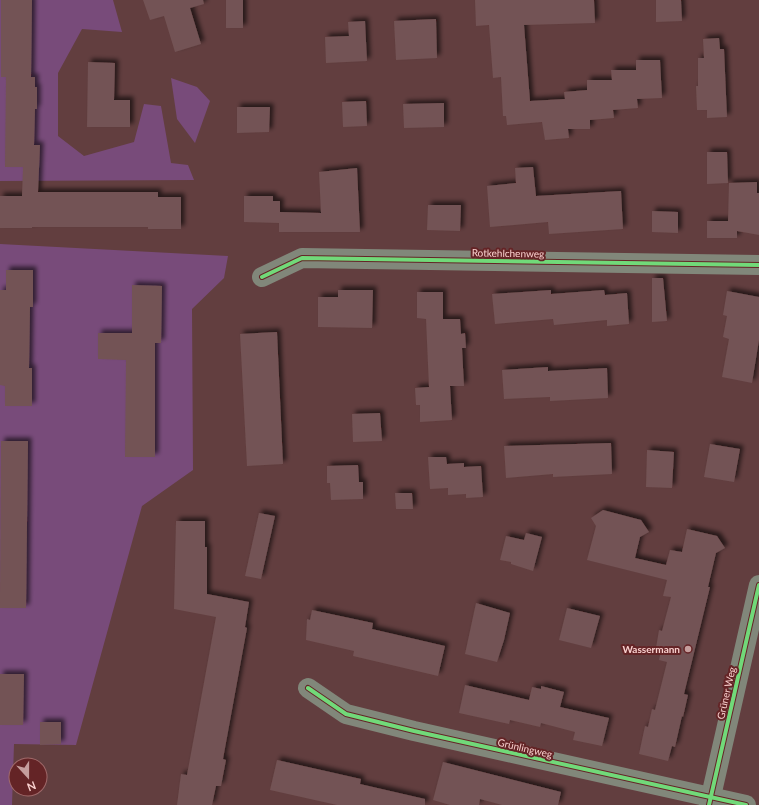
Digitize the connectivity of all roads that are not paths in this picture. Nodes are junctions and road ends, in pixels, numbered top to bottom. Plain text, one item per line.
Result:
1 (759, 265) edge
2 (262, 277) dead end
3 (759, 585) edge
4 (308, 688) dead end
5 (710, 801) edge
6 (746, 805) edge

1 - 2 street, Rotkehlchenweg
3 - 5 street, Grüner Weg
4 - 5 street, Grünlingweg
5 - 6 street, Grünlingweg

